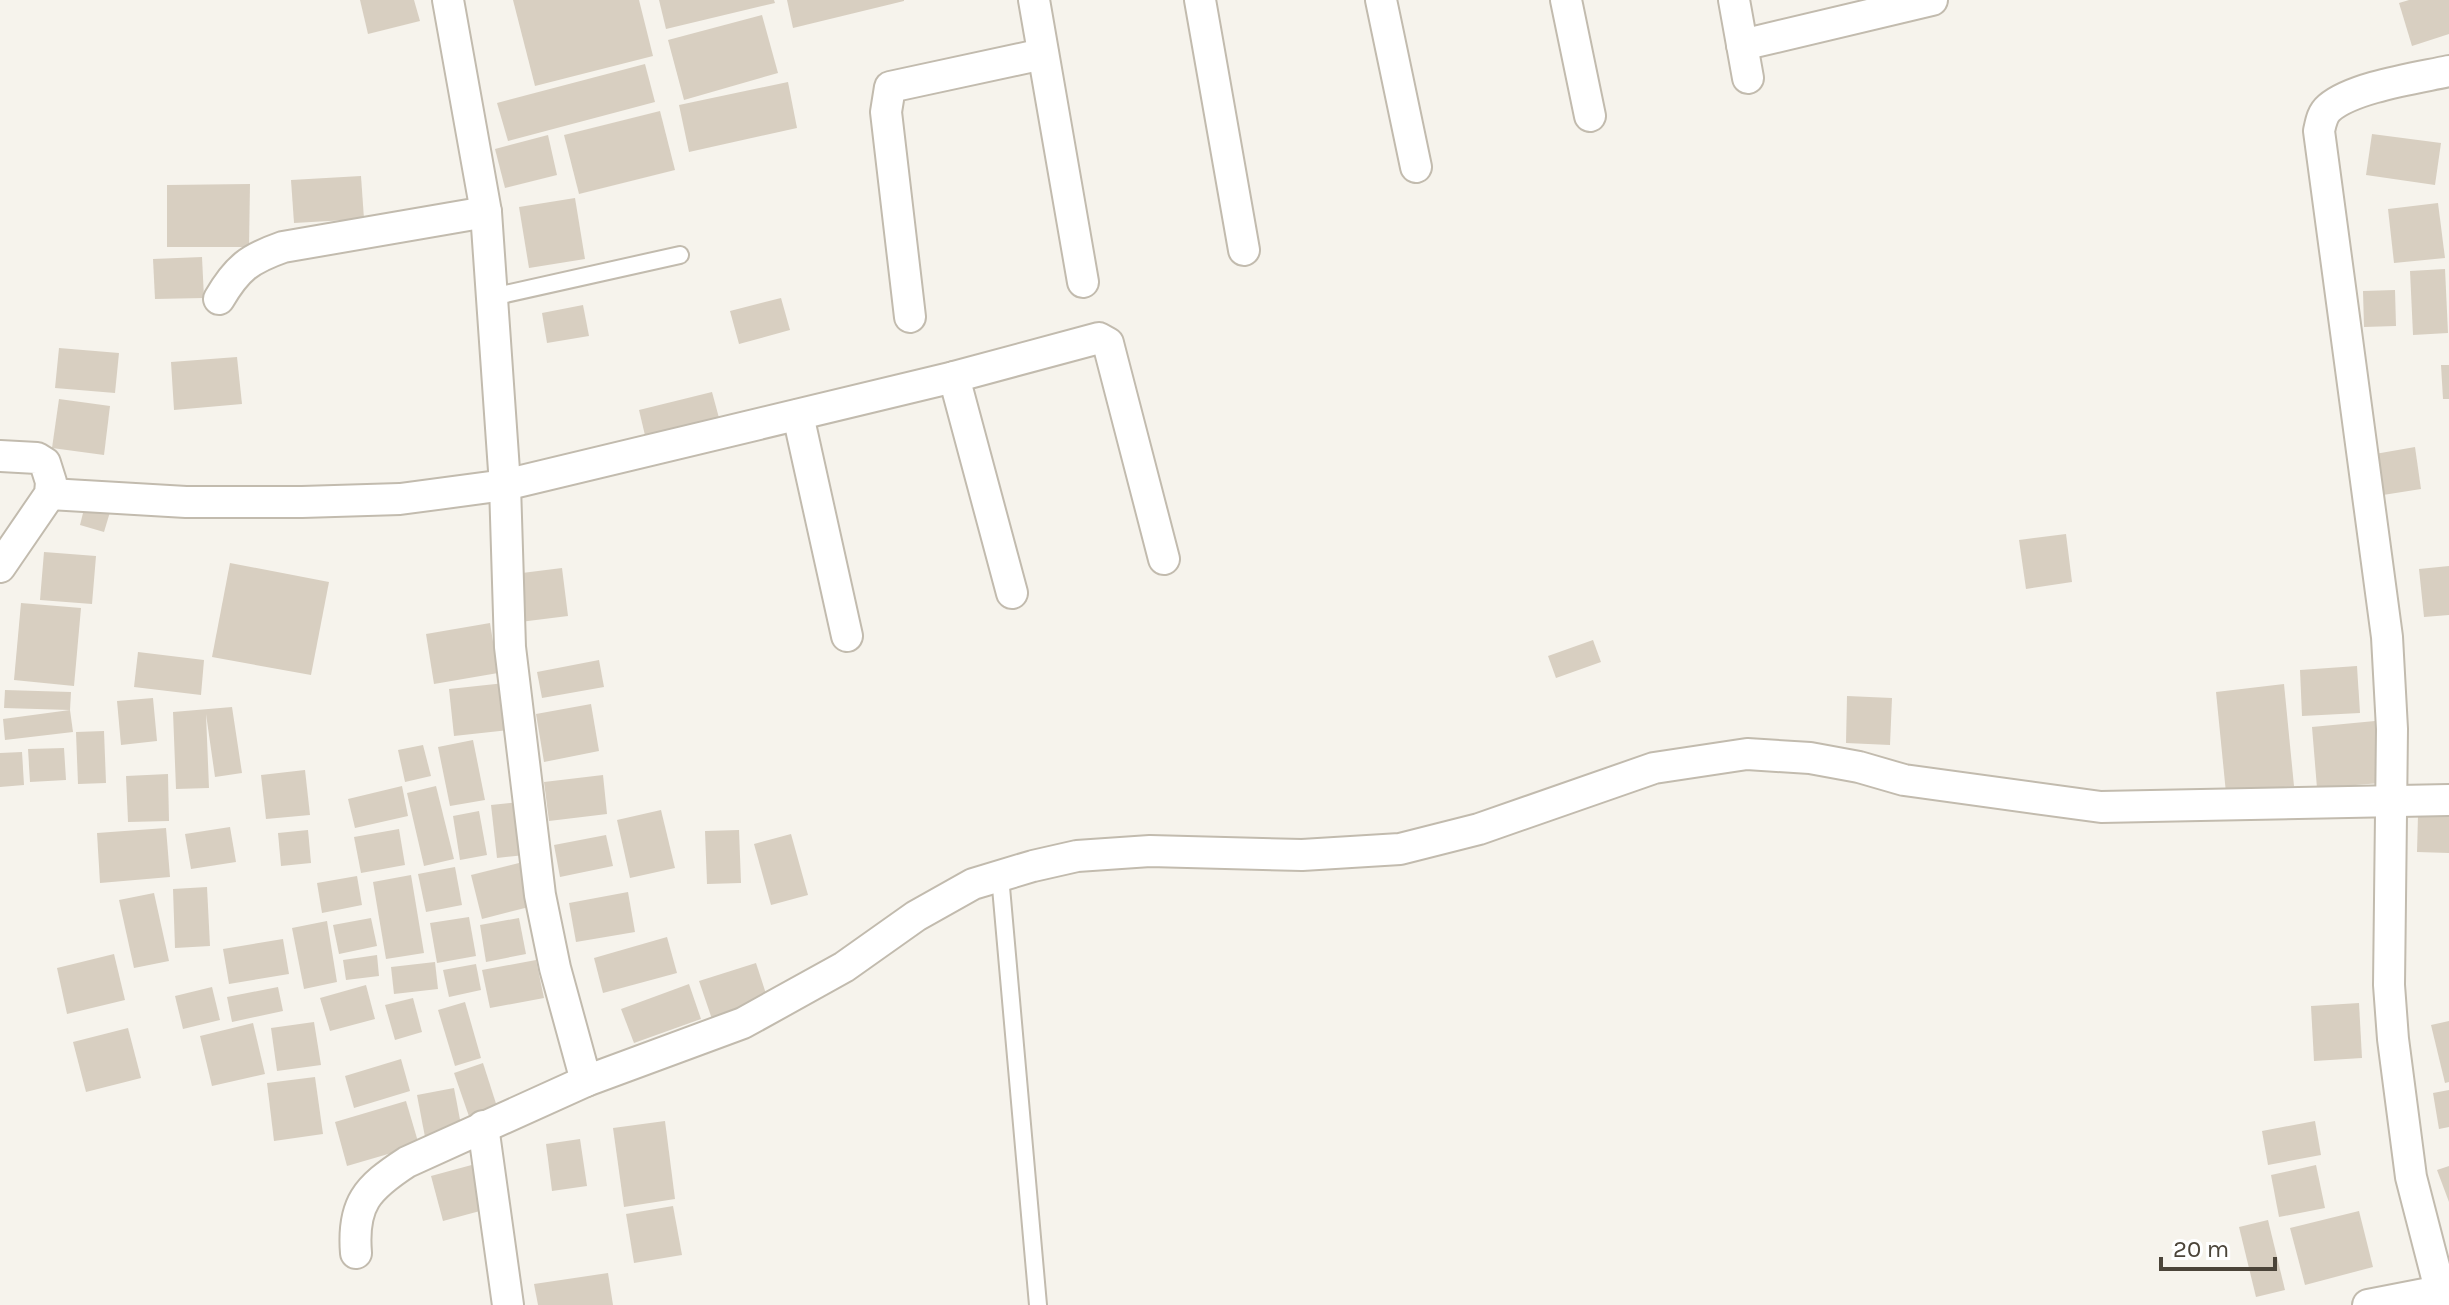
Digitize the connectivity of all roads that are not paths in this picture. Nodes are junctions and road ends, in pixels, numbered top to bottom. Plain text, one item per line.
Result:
1 (448, 0) edge
2 (1034, 0) edge
3 (1200, 0) edge
4 (1381, 0) edge
5 (1566, 0) edge
6 (1734, 0) edge
7 (1932, 0) edge
8 (1742, 45) junction
9 (1043, 54) junction
10 (2449, 71) edge
11 (1748, 78) dead end
12 (1590, 116) dead end
13 (1416, 167) dead end
14 (486, 212) junction
15 (1244, 250) dead end
16 (680, 255) dead end
17 (1083, 282) dead end
18 (492, 297) junction
19 (219, 299) dead end
20 (910, 317) dead end
21 (954, 377) junction
22 (798, 415) junction
23 (0, 456) edge
24 (505, 485) junction
25 (50, 494) junction
26 (1164, 559) dead end
27 (0, 567) edge
28 (1012, 593) dead end
29 (847, 636) dead end
30 (2392, 800) junction
31 (2449, 800) edge
32 (1000, 876) junction
33 (586, 1081) junction
34 (483, 1126) junction
35 (356, 1253) dead end
36 (2442, 1298) edge
37 (508, 1305) edge
38 (1038, 1305) edge
39 (2368, 1305) edge

1 - 14 street
2 - 9 street
3 - 15 street
4 - 13 street
5 - 12 street
6 - 8 street
7 - 8 street
8 - 11 street
9 - 17 street
9 - 20 street
10 - 30 street
14 - 18 street
14 - 19 street
16 - 18 lane
18 - 24 street
21 - 22 street
21 - 26 street
21 - 28 street
22 - 24 street
22 - 29 street
23 - 25 street
24 - 25 street
24 - 33 street
25 - 27 street
30 - 31 street
30 - 32 street
30 - 36 street
32 - 33 street
32 - 38 lane
33 - 34 street
34 - 35 street
34 - 37 street
36 - 39 street

